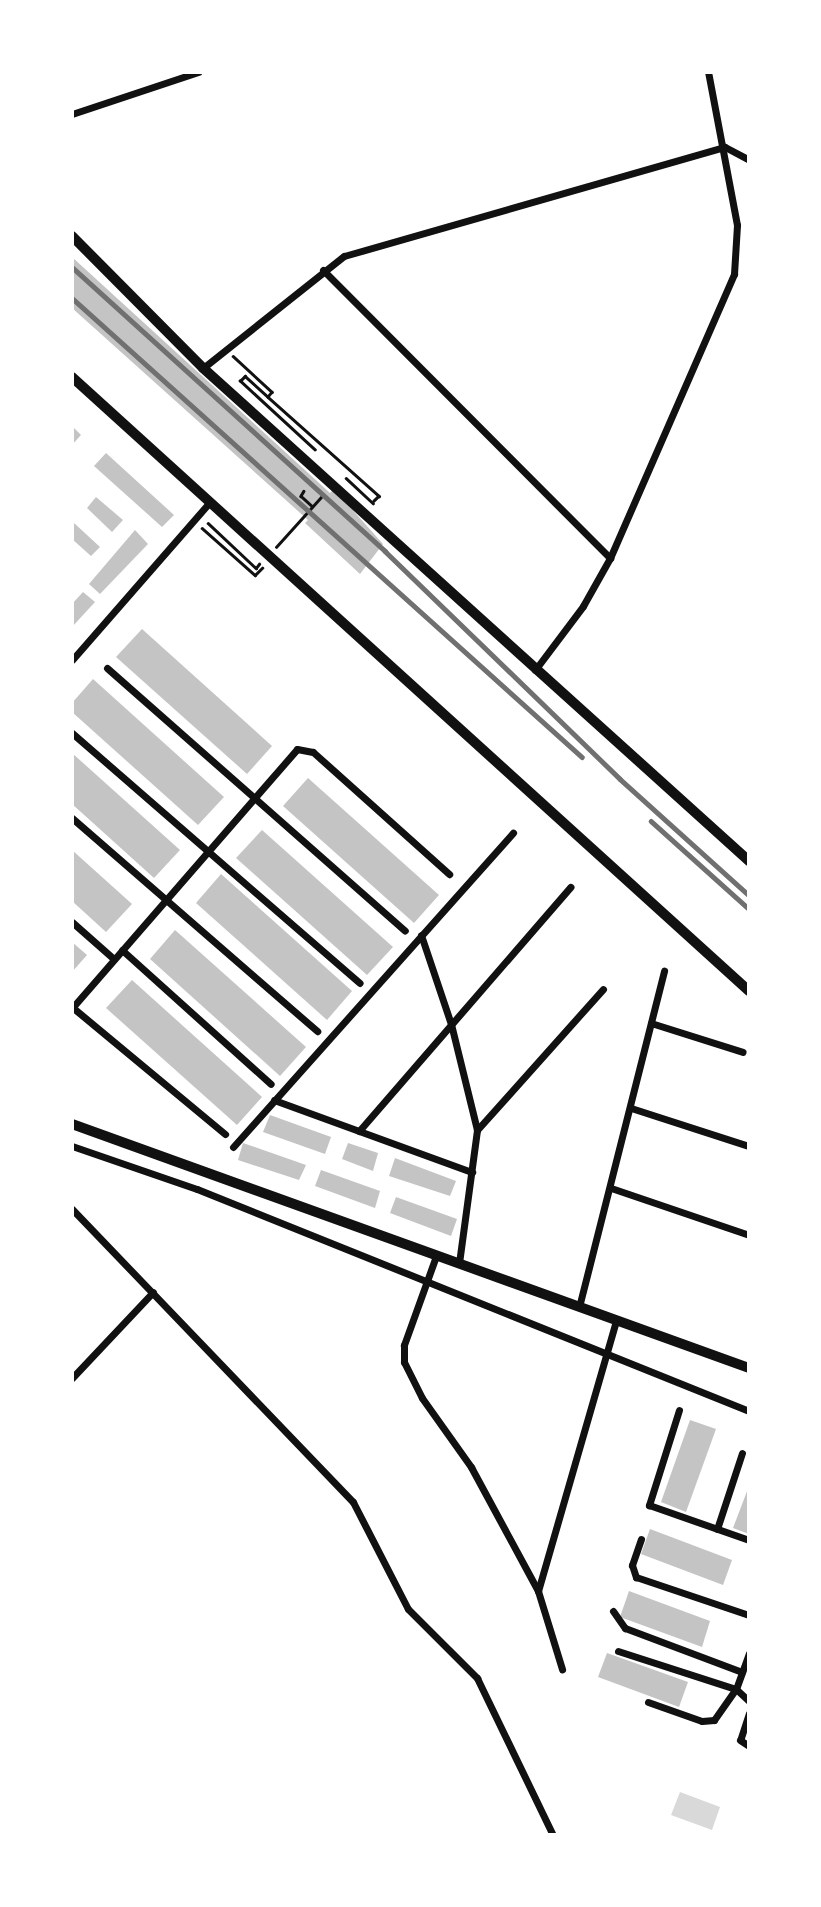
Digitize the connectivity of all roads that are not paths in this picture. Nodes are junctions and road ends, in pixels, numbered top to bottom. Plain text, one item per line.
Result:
1 (198, 72) edge
2 (708, 72) edge
3 (72, 114) edge
4 (725, 146) junction
5 (749, 160) edge
6 (72, 236) edge
7 (323, 270) junction
8 (203, 368) junction
9 (72, 377) edge
10 (210, 502) junction
11 (610, 558) junction
12 (72, 660) edge
13 (107, 668) dead end
14 (535, 670) junction
15 (72, 733) edge
16 (255, 796) junction
17 (72, 818) edge
18 (513, 833) dead end
19 (207, 851) junction
20 (749, 861) edge
21 (449, 874) dead end
22 (570, 887) dead end
23 (166, 899) junction
24 (72, 922) edge
25 (405, 931) dead end
26 (421, 935) junction
27 (122, 950) junction
28 (114, 959) junction
29 (664, 971) dead end
30 (360, 983) dead end
31 (603, 989) dead end
32 (749, 991) edge
33 (72, 1008) edge
34 (651, 1023) junction
35 (451, 1024) junction
36 (317, 1031) dead end
37 (743, 1052) dead end
38 (271, 1084) dead end
39 (274, 1100) junction
40 (631, 1108) junction
41 (72, 1124) edge
42 (477, 1130) junction
43 (359, 1132) junction
44 (225, 1134) dead end
45 (72, 1146) edge
46 (749, 1146) edge
47 (233, 1147) dead end
48 (472, 1172) junction
49 (611, 1188) junction
50 (72, 1209) edge
51 (749, 1235) edge
52 (436, 1256) junction
53 (459, 1264) junction
54 (426, 1284) junction
55 (153, 1292) junction
56 (579, 1307) junction
57 (616, 1321) junction
58 (607, 1357) junction
59 (749, 1367) edge
60 (72, 1378) edge
61 (678, 1410) dead end
62 (749, 1411) edge
63 (742, 1453) dead end
64 (717, 1529) junction
65 (641, 1539) dead end
66 (749, 1540) edge
67 (538, 1591) junction
68 (613, 1611) dead end
69 (749, 1615) edge
70 (618, 1650) dead end
71 (749, 1653) edge
72 (562, 1670) dead end
73 (742, 1672) junction
74 (736, 1689) junction
75 (749, 1701) edge
76 (648, 1702) dead end
77 (749, 1713) edge
78 (749, 1746) edge
79 (553, 1835) edge

1 - 3 street
2 - 4 street
4 - 5 street
4 - 7 street
4 - 11 street
6 - 8 main road
7 - 8 street
7 - 11 street
8 - 14 main road
9 - 10 main road
10 - 12 street
10 - 32 main road
11 - 14 street
13 - 16 street
14 - 20 main road
15 - 19 street
16 - 19 street
16 - 21 street
16 - 25 street
17 - 23 street
18 - 26 street
19 - 23 street
19 - 30 street
22 - 35 street
23 - 27 street
23 - 36 street
24 - 28 street
26 - 35 street
26 - 39 street
27 - 28 street
27 - 38 street
28 - 33 street
29 - 34 street
31 - 42 street
33 - 44 street
34 - 37 street
34 - 40 street
35 - 42 street
35 - 43 street
39 - 43 street
39 - 47 street
40 - 46 street
40 - 49 street
41 - 52 main road
42 - 48 street
43 - 48 street
45 - 54 street
48 - 53 street
49 - 51 street
49 - 56 street
50 - 55 street
52 - 53 main road
52 - 54 street
53 - 56 main road
54 - 58 street
54 - 67 street
55 - 60 street
55 - 79 street
56 - 57 main road
57 - 58 street
57 - 59 main road
58 - 62 street
58 - 67 street
61 - 64 street
63 - 64 street
64 - 66 street
65 - 69 street
67 - 72 street
68 - 73 street
70 - 74 street
71 - 73 street
73 - 74 street
74 - 75 street
74 - 76 street
77 - 78 street

